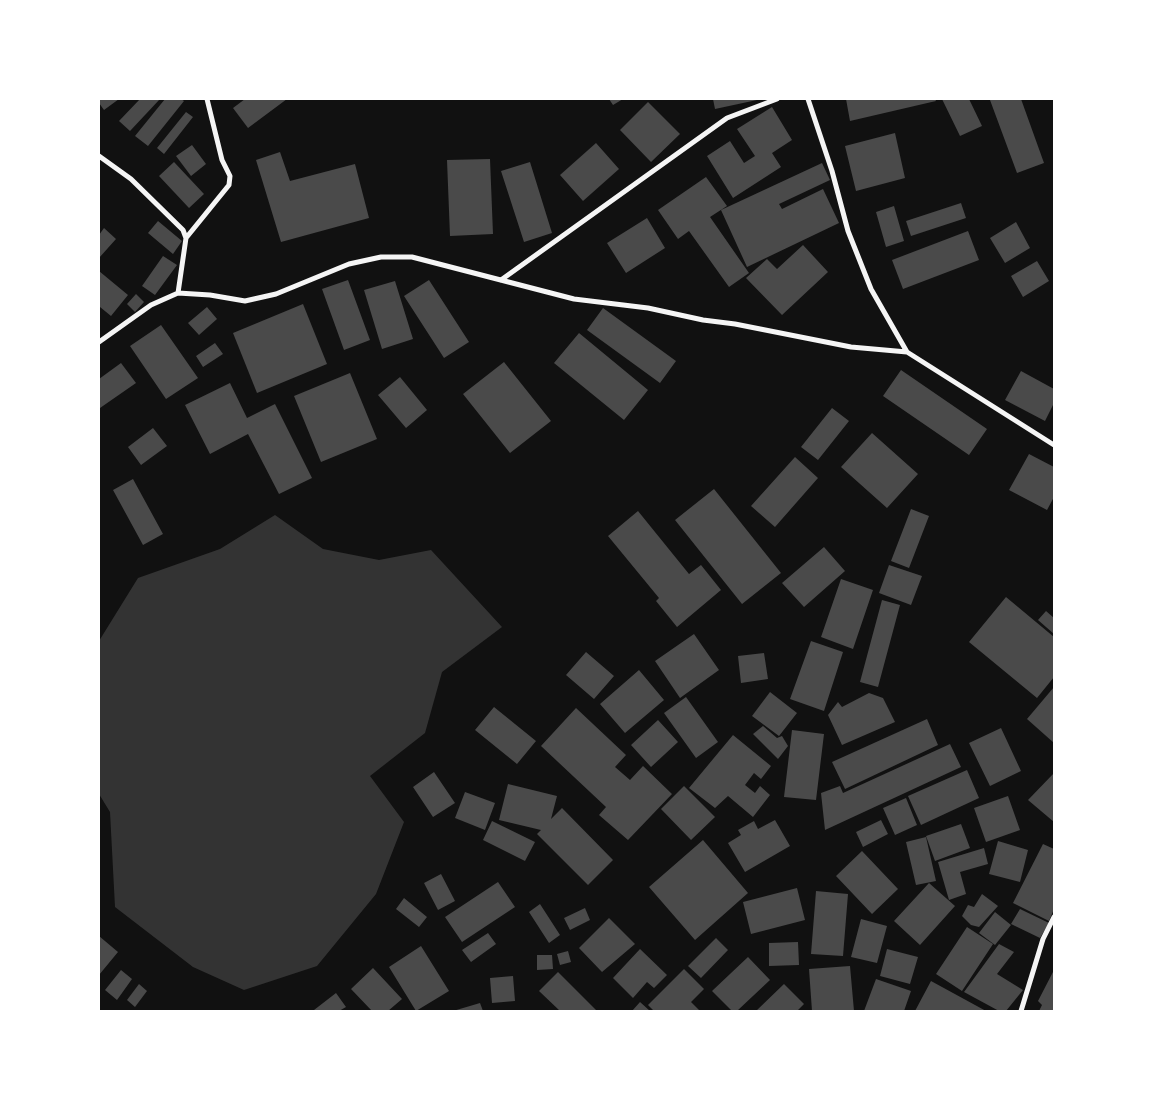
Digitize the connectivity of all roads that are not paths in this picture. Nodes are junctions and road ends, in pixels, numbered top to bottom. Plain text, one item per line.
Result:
1 (207, 99) edge
2 (777, 99) edge
3 (808, 99) edge
4 (99, 156) edge
5 (186, 238) junction
6 (501, 280) junction
7 (178, 293) junction
8 (99, 342) edge
9 (907, 352) junction
10 (1054, 445) edge
11 (1054, 917) edge
12 (1022, 1011) edge

1 - 5 street
2 - 6 street
3 - 9 street
4 - 5 street
5 - 7 street
6 - 7 street
6 - 9 street
7 - 8 street
9 - 10 street
11 - 12 street

